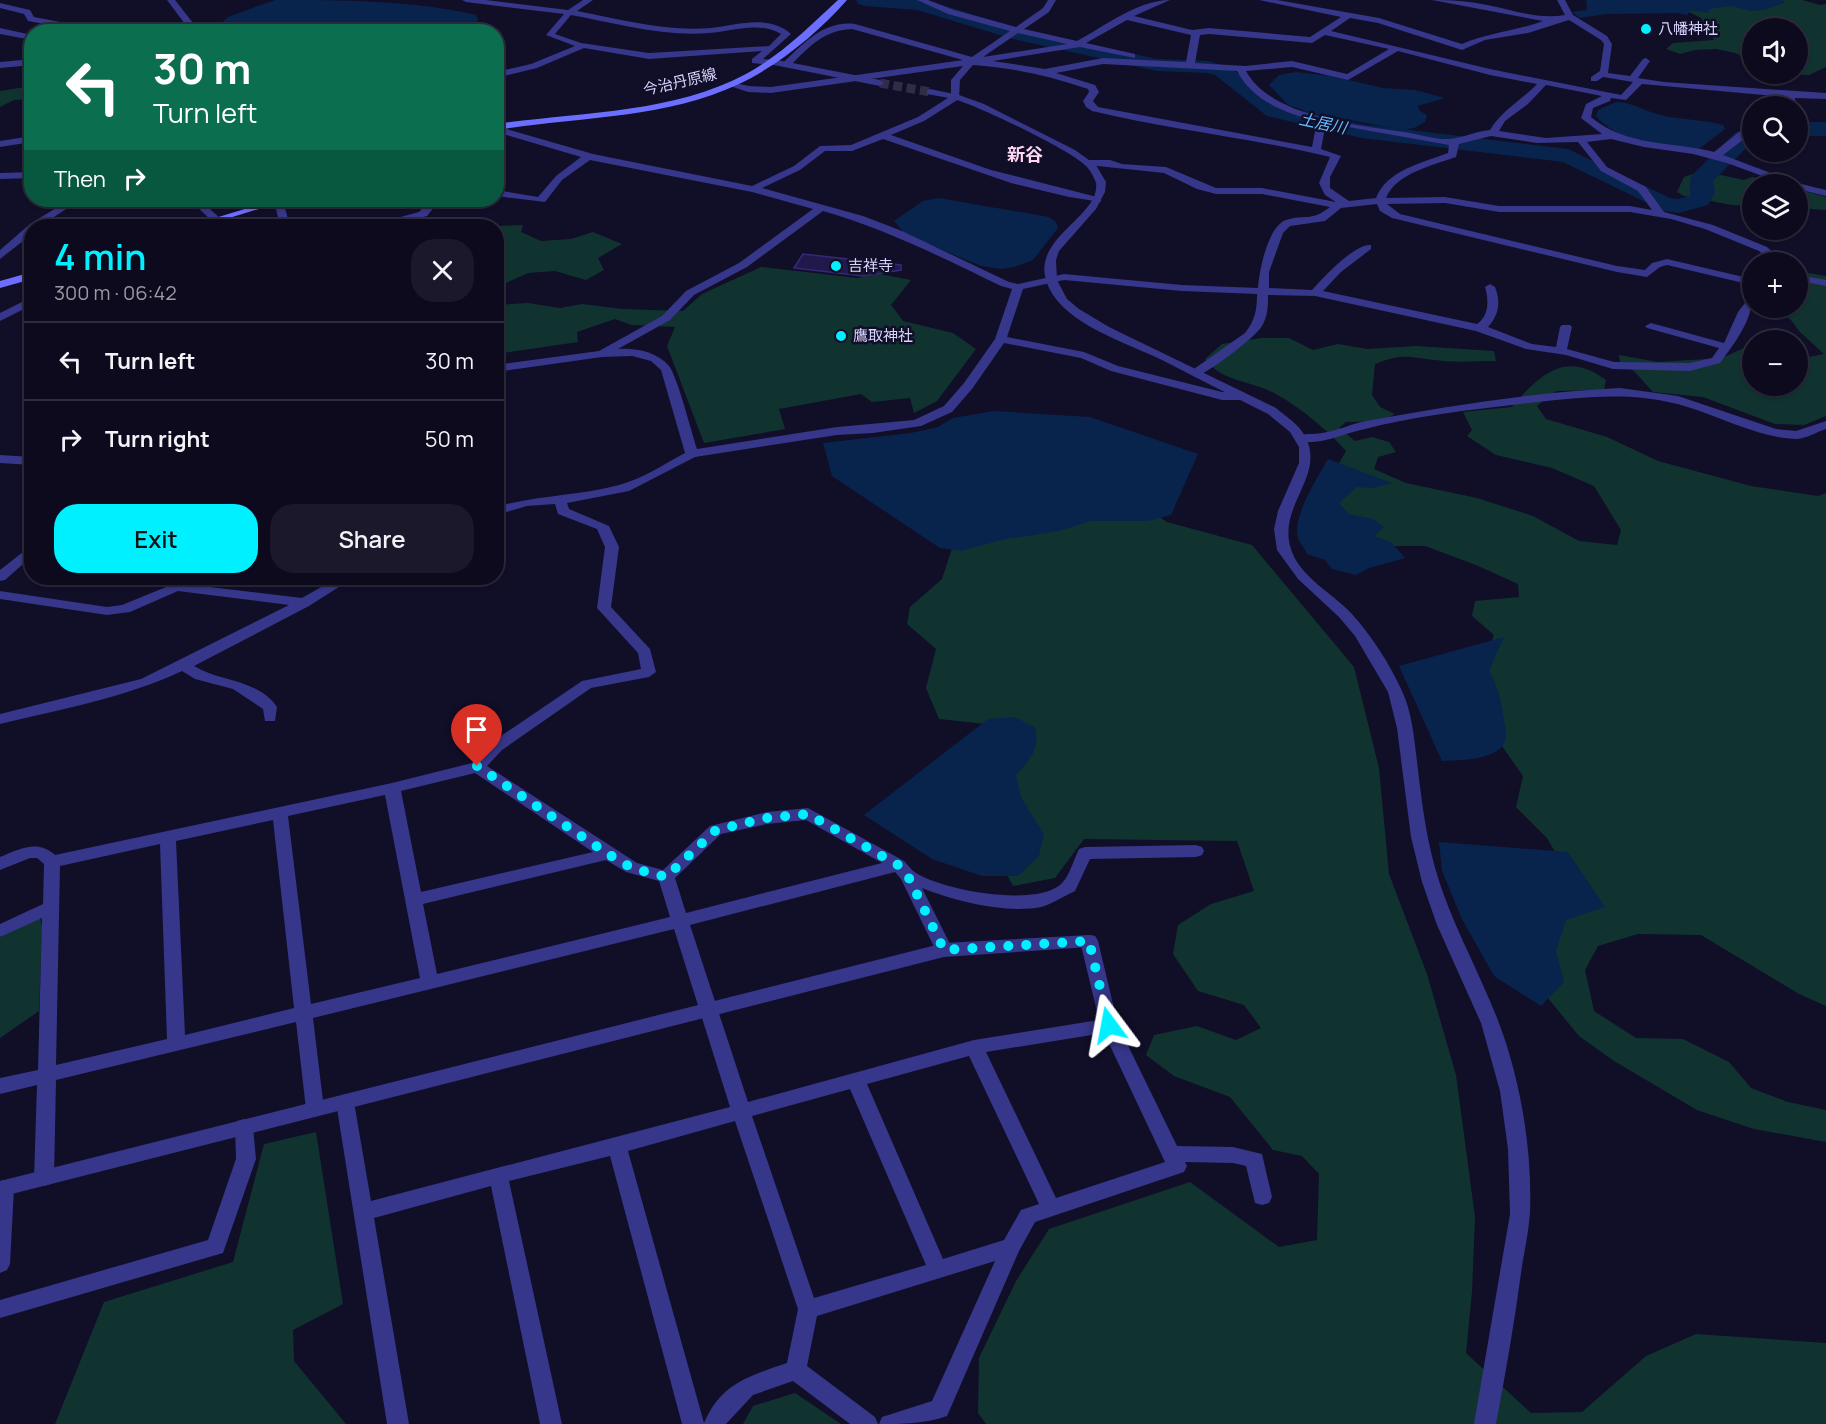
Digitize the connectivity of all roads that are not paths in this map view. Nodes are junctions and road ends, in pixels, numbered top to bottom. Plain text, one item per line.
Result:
1 (171, 0) edge
2 (466, 0) edge
3 (589, 0) edge
4 (843, 0) edge
5 (921, 0) edge
6 (1052, 0) edge
7 (1166, 0) edge
8 (1263, 0) edge
9 (1436, 0) edge
10 (1561, 0) edge
11 (1289, 2) edge
12 (0, 5) edge
13 (569, 14) junction
14 (1348, 16) junction
15 (1126, 17) junction
16 (1570, 17) junction
17 (1553, 21) junction
18 (56, 24) edge
19 (190, 24) edge
20 (1016, 30) junction
21 (0, 31) edge
22 (1196, 32) junction
23 (1324, 32) junction
24 (24, 36) edge
25 (580, 45) junction
26 (1077, 45) junction
27 (1462, 47) junction
28 (771, 48) junction
29 (1397, 48) junction
30 (1443, 60) junction
31 (1146, 61) junction
32 (1647, 61) dead end
33 (772, 62) junction
34 (972, 62) junction
35 (24, 63) edge
36 (1190, 64) junction
37 (0, 65) edge
38 (786, 65) junction
39 (1241, 70) junction
40 (1045, 72) junction
41 (504, 73) edge
42 (1600, 74) junction
43 (861, 79) junction
44 (1635, 81) junction
45 (880, 83) tunnel mouth
46 (1543, 83) junction
47 (733, 84) junction
48 (1582, 88) junction
49 (930, 92) tunnel mouth
50 (1605, 94) junction
51 (1790, 95) joint
52 (1826, 96) edge
53 (956, 97) junction
54 (1322, 119) junction
55 (504, 127) edge
56 (504, 130) edge
57 (1493, 133) junction
58 (1742, 133) edge
59 (882, 135) junction
60 (1610, 136) junction
61 (24, 140) edge
62 (1581, 140) junction
63 (1454, 141) junction
64 (0, 144) edge
65 (1316, 151) junction
66 (589, 156) junction
67 (1715, 156) junction
68 (1088, 162) junction
69 (1765, 174) edge
70 (24, 175) edge
71 (0, 176) edge
72 (753, 189) junction
73 (1808, 189) edge
74 (1826, 193) edge
75 (504, 194) edge
76 (1097, 200) junction
77 (1380, 201) junction
78 (1343, 205) junction
79 (64, 207) edge
80 (203, 207) edge
81 (258, 207) edge
82 (429, 207) edge
83 (821, 208) junction
84 (1658, 211) junction
85 (45, 219) edge
86 (216, 219) edge
87 (220, 219) edge
88 (404, 219) edge
89 (24, 235) edge
90 (1367, 247) dead end
91 (1766, 252) edge
92 (0, 256) edge
93 (24, 278) edge
94 (1742, 280) edge
95 (1808, 280) edge
96 (1052, 281) junction
97 (1826, 283) edge
98 (0, 285) edge
99 (1018, 287) junction
100 (1490, 287) dead end
101 (1262, 291) junction
102 (1315, 293) junction
103 (24, 304) edge
104 (0, 318) edge
105 (1743, 318) edge
106 (1651, 326) dead end
107 (1566, 327) dead end
108 (1479, 328) junction
109 (1001, 339) junction
110 (1727, 347) junction
111 (1561, 351) junction
112 (603, 354) junction
113 (504, 368) edge
114 (1195, 373) junction
115 (1242, 396) junction
116 (1826, 425) edge
117 (1302, 438) junction
118 (692, 454) junction
119 (0, 459) edge
120 (24, 460) edge
121 (560, 500) junction
122 (504, 509) edge
123 (24, 556) edge
124 (0, 577) edge
125 (334, 585) edge
126 (0, 595) edge
127 (304, 603) junction
128 (183, 665) junction
129 (270, 717) dead end
130 (0, 719) edge
131 (477, 766) junction
132 (392, 788) junction
133 (280, 813) junction
134 (168, 836) junction
135 (1196, 851) dead end
136 (608, 854) junction
137 (52, 862) junction
138 (0, 864) edge
139 (903, 870) junction
140 (666, 877) junction
141 (413, 900) junction
142 (51, 907) junction
143 (681, 921) junction
144 (0, 931) edge
145 (944, 950) junction
146 (430, 983) junction
147 (709, 1010) junction
148 (302, 1014) junction
149 (1109, 1025) junction
150 (176, 1044) junction
151 (974, 1047) junction
152 (45, 1077) junction
153 (856, 1080) junction
154 (0, 1086) edge
155 (345, 1102) junction
156 (315, 1109) junction
157 (741, 1111) junction
158 (244, 1127) junction
159 (617, 1146) junction
160 (1172, 1154) junction
161 (498, 1175) junction
162 (44, 1178) junction
163 (2, 1189) edge
164 (1262, 1197) dead end
165 (1051, 1209) junction
166 (364, 1212) junction
167 (1011, 1247) junction
168 (0, 1264) edge
169 (938, 1270) junction
170 (0, 1309) edge
171 (808, 1309) junction
172 (796, 1370) junction
173 (398, 1424) edge
174 (551, 1424) edge
175 (693, 1424) edge
176 (714, 1424) edge
177 (867, 1424) edge
178 (890, 1424) edge
179 (1485, 1424) edge

1 - 19 street
2 - 13 street
3 - 13 street
4 - 33 main road, 今治丹原線
5 - 20 street
6 - 20 street
7 - 15 street
8 - 11 street
9 - 17 street
10 - 16 street
11 - 14 street
12 - 18 street
13 - 25 street
13 - 28 street
14 - 23 street
14 - 27 street
15 - 22 street
15 - 26 street
16 - 17 street
16 - 42 street
17 - 27 street
20 - 26 street
20 - 34 street
21 - 24 street
22 - 23 street
22 - 36 street
23 - 29 street
25 - 28 street
25 - 41 street
26 - 31 street
26 - 34 street
27 - 30 street
28 - 33 street
29 - 30 street
29 - 39 street
30 - 46 street
31 - 36 street
31 - 40 street
32 - 44 street
33 - 38 street
33 - 47 main road, 今治丹原線
34 - 38 street
34 - 40 street
34 - 43 street
34 - 53 street
35 - 37 street
36 - 39 street
38 - 43 street
39 - 54 street
40 - 65 street
42 - 44 street
42 - 48 street
43 - 45 street
43 - 47 street
44 - 50 street
44 - 51 street
46 - 48 street
46 - 57 street
47 - 55 main road, 今治丹原線
48 - 50 street
49 - 53 street
50 - 60 street
51 - 52 street
53 - 59 street
53 - 68 street
54 - 63 street
54 - 65 street
56 - 66 street
57 - 62 street
57 - 63 street
58 - 67 street
59 - 72 street
59 - 76 street
60 - 62 street
60 - 67 street
61 - 64 street
62 - 84 street
63 - 77 street
65 - 78 street
66 - 72 street
66 - 75 street
67 - 69 street
68 - 76 street
68 - 78 street
70 - 71 street
72 - 83 street
73 - 74 street
76 - 96 street
77 - 78 street
77 - 84 street
77 - 94 street
78 - 101 street
79 - 85 street
80 - 86 street
81 - 87 main road
82 - 88 street
83 - 99 street
83 - 112 street
84 - 91 street
89 - 92 street
90 - 102 street
93 - 98 main road
95 - 97 street
96 - 99 street
96 - 101 street
96 - 114 street
99 - 109 street
100 - 108 street
101 - 102 street
101 - 114 street
102 - 108 street
103 - 104 street
105 - 110 street
106 - 110 street
107 - 111 street
108 - 111 street
109 - 115 street
109 - 118 street
110 - 111 street
112 - 113 street
112 - 118 street
114 - 115 street
115 - 117 street
116 - 117 street
117 - 179 street
118 - 121 street
119 - 120 street
121 - 122 street
121 - 131 street
123 - 124 street
125 - 127 street
126 - 127 street
127 - 128 street
128 - 129 street
128 - 130 street
131 - 132 street
131 - 136 street
132 - 133 street
132 - 141 street
133 - 134 street
133 - 148 street
134 - 137 street
134 - 150 street
135 - 139 street
136 - 140 street
136 - 141 street
137 - 138 street
137 - 142 street
139 - 140 street
139 - 143 street
139 - 145 street
140 - 143 street
141 - 146 street
142 - 144 street
142 - 152 street
143 - 146 street
143 - 147 street
145 - 147 street
145 - 149 street
146 - 148 street
147 - 155 street
147 - 157 street
148 - 150 street
148 - 156 street
149 - 151 street
149 - 160 street
150 - 152 street
151 - 153 street
151 - 165 street
152 - 154 street
152 - 162 street
153 - 157 street
153 - 169 street
155 - 156 street
155 - 166 street
156 - 158 street
157 - 159 street
157 - 171 street
158 - 162 street
158 - 170 street
159 - 161 street
159 - 175 street
160 - 164 street
160 - 165 street
161 - 166 street
161 - 174 street
162 - 163 street
163 - 168 street
165 - 167 street
166 - 173 street
167 - 169 street
167 - 178 street
169 - 171 street
171 - 172 street
172 - 176 street
172 - 177 street

